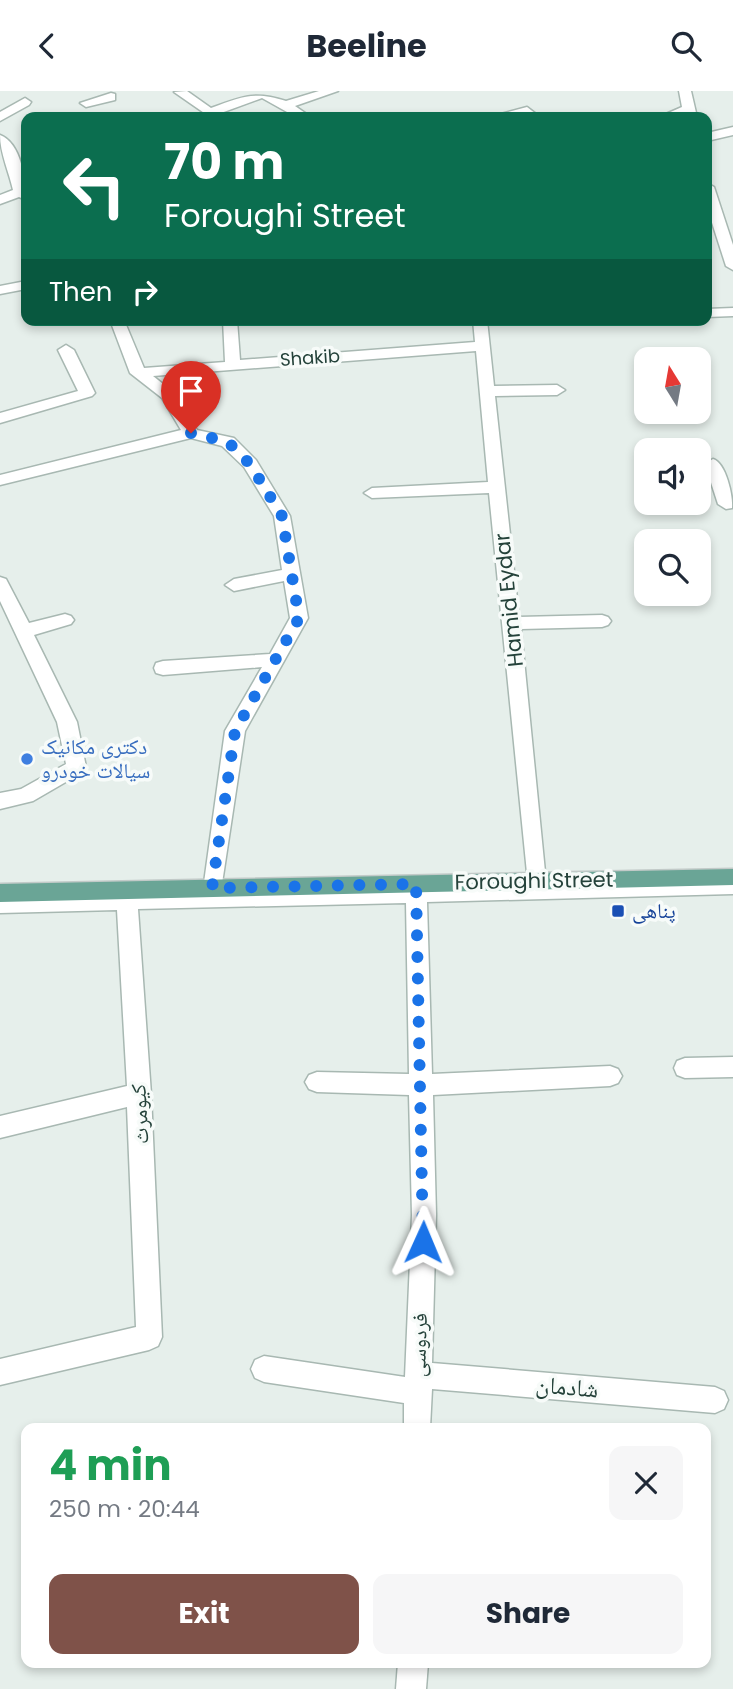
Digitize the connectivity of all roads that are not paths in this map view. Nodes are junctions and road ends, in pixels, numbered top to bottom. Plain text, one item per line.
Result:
1 (332, 91) edge
2 (685, 91) edge
3 (180, 92) edge
4 (111, 97) dead end
5 (25, 102) dead end
6 (286, 106) junction
7 (97, 112) edge
8 (209, 112) edge
9 (213, 112) edge
10 (296, 112) edge
11 (690, 112) edge
12 (0, 117) edge
13 (733, 131) edge
14 (712, 136) edge
15 (0, 139) edge
16 (6, 155) edge
17 (21, 189) edge
18 (21, 195) edge
19 (0, 200) edge
20 (733, 221) edge
21 (712, 222) edge
22 (733, 266) edge
23 (21, 286) edge
24 (0, 290) edge
25 (733, 312) edge
26 (712, 313) edge
27 (119, 326) edge
28 (230, 326) edge
29 (480, 326) edge
30 (481, 346) junction
31 (66, 350) dead end
32 (233, 364) junction
33 (138, 373) junction
34 (557, 390) dead end
35 (487, 391) junction
36 (0, 418) edge
37 (191, 433) junction
38 (713, 464) dead end
39 (0, 480) edge
40 (726, 481) edge
41 (497, 487) junction
42 (372, 493) dead end
43 (726, 504) dead end
44 (292, 574) junction
45 (0, 583) edge
46 (234, 585) dead end
47 (65, 619) dead end
48 (602, 621) dead end
49 (511, 622) junction
50 (24, 631) junction
51 (273, 660) junction
52 (163, 668) dead end
53 (0, 801) edge
54 (733, 877) edge
55 (537, 880) junction
56 (416, 884) junction
57 (733, 886) edge
58 (212, 888) junction
59 (126, 890) junction
60 (0, 893) edge
61 (0, 904) edge
62 (733, 1067) edge
63 (685, 1068) dead end
64 (610, 1076) dead end
65 (317, 1082) dead end
66 (421, 1085) junction
67 (139, 1094) junction
68 (0, 1127) edge
69 (264, 1369) dead end
70 (0, 1372) edge
71 (418, 1384) junction
72 (715, 1400) dead end
73 (417, 1423) edge
74 (413, 1668) edge
75 (411, 1689) edge

1 - 6 street
2 - 11 street
3 - 8 street
4 - 7 street
5 - 12 street
6 - 9 street
6 - 10 street
13 - 14 street
15 - 16 street
16 - 17 street
18 - 19 street
20 - 21 street
21 - 22 street
23 - 24 street
25 - 26 street
27 - 33 street
28 - 32 street
29 - 30 street, Hamid Eydar
30 - 32 street, Shakib
30 - 35 street, Hamid Eydar
31 - 36 street
32 - 33 street, Shakib
33 - 37 street
34 - 35 street
35 - 41 street, Hamid Eydar
37 - 39 street
37 - 44 street
38 - 40 street
40 - 43 street
41 - 42 street
41 - 49 street, Hamid Eydar
44 - 46 street
44 - 51 street
45 - 50 street
47 - 50 street
48 - 49 street
49 - 55 street, Hamid Eydar
50 - 53 street
51 - 52 street
51 - 58 street
54 - 55 main road, Foroughi Street
55 - 56 main road, Foroughi Street
56 - 58 main road, Foroughi Street
56 - 66 street, فردوسی
57 - 61 street
58 - 59 main road, Foroughi Street
59 - 60 main road, Foroughi Street
59 - 67 street, کیومرث
62 - 63 street
64 - 66 street
65 - 66 street
66 - 71 street, فردوسی
67 - 68 street
67 - 70 street, کیومرث
69 - 71 street, شادمان
71 - 72 street, شادمان
71 - 73 street, فردوسی
74 - 75 street

